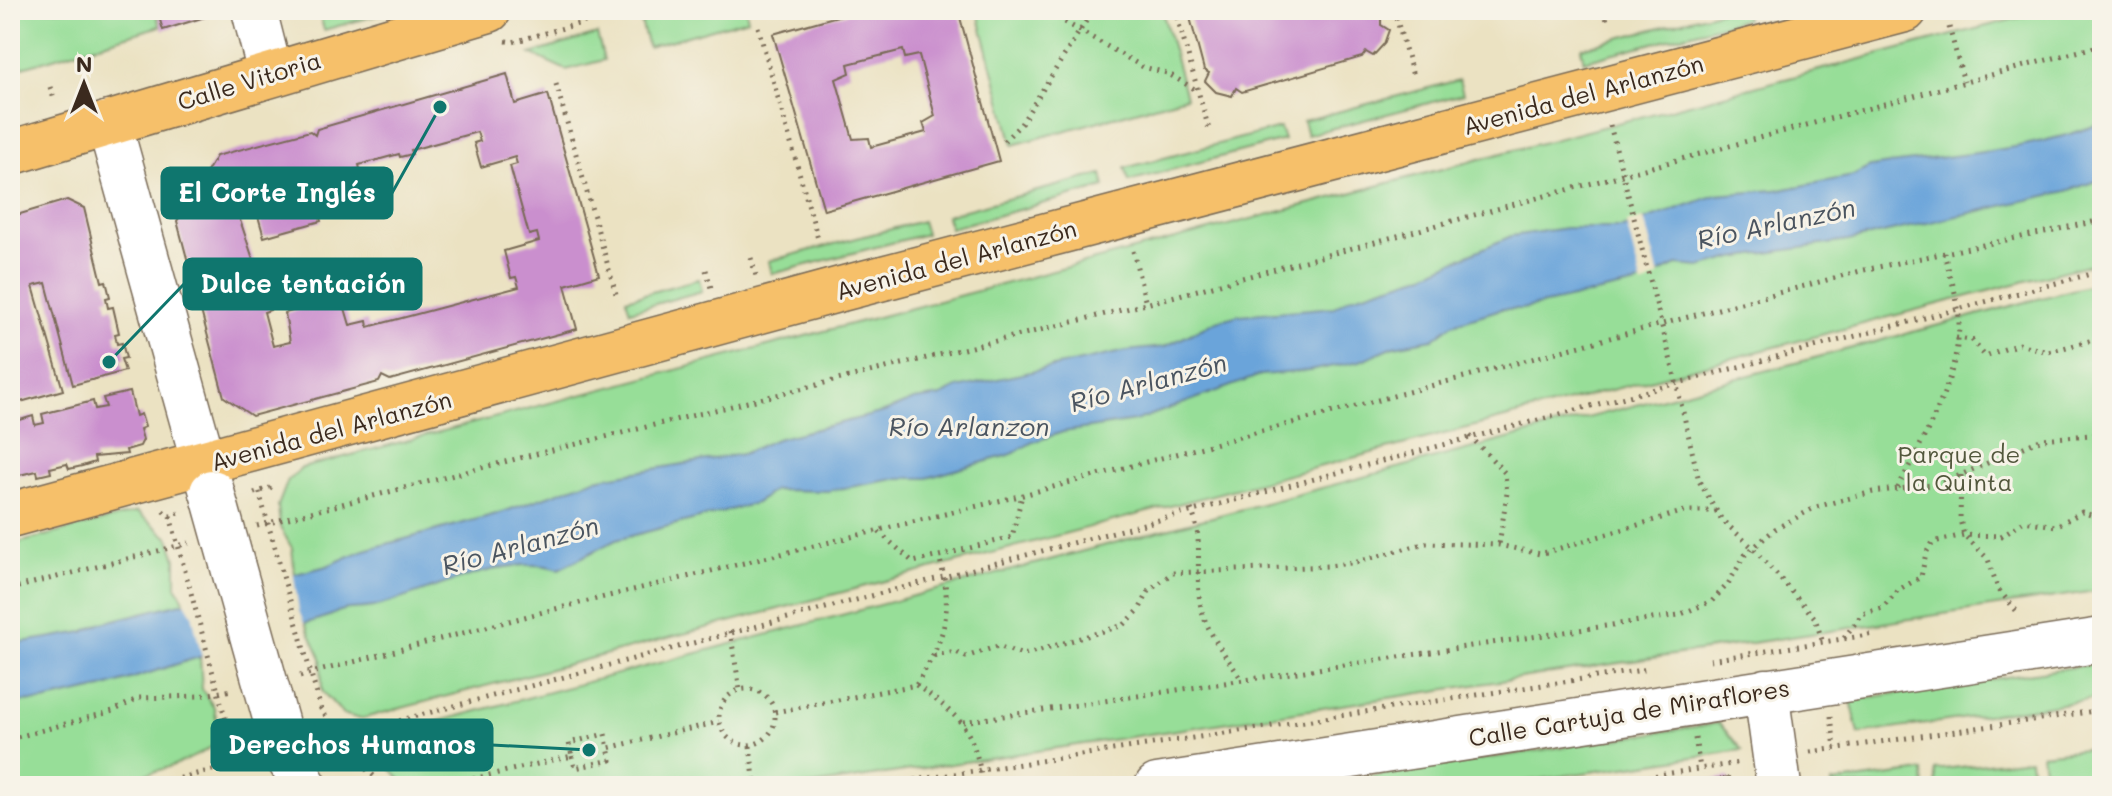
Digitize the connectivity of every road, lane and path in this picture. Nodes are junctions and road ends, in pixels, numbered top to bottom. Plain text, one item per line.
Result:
1 (254, 10) edge
2 (628, 10) edge
3 (1044, 10) edge
4 (1093, 10) edge
5 (1175, 10) edge
6 (1394, 10) edge
7 (1604, 10) edge
8 (1905, 10) edge
9 (1608, 24) dead end
10 (496, 25) edge
11 (758, 27) dead end
12 (1949, 27) dead end
13 (1079, 32) junction
14 (2102, 45) edge
15 (270, 73) junction
16 (1413, 76) dead end
17 (1964, 82) junction
18 (556, 84) dead end
19 (1198, 91) junction
20 (109, 123) junction
21 (1610, 125) dead end
22 (1210, 133) dead end
23 (1004, 141) dead end
24 (10, 153) edge
25 (2102, 220) edge
26 (818, 239) dead end
27 (1130, 242) dead end
28 (1944, 253) junction
29 (2102, 271) edge
30 (616, 294) dead end
31 (1146, 304) junction
32 (1956, 308) junction
33 (1956, 338) junction
34 (2102, 341) edge
35 (1676, 381) junction
36 (2102, 434) edge
37 (1470, 436) junction
38 (1961, 475) junction
39 (208, 478) junction
40 (1897, 489) junction
41 (259, 492) dead end
42 (1023, 495) junction
43 (1191, 509) junction
44 (1716, 511) junction
45 (10, 515) edge
46 (170, 516) dead end
47 (2102, 519) edge
48 (283, 520) dead end
49 (879, 531) junction
50 (1964, 535) junction
51 (1499, 545) junction
52 (1753, 548) junction
53 (167, 549) dead end
54 (939, 556) junction
55 (1198, 572) junction
56 (944, 574) junction
57 (10, 589) edge
58 (2033, 612) dead end
59 (2019, 614) junction
60 (2005, 616) dead end
61 (730, 631) junction
62 (1889, 632) dead end
63 (1844, 638) junction
64 (2102, 640) edge
65 (1822, 641) junction
66 (1824, 652) dead end
67 (934, 656) junction
68 (1701, 661) dead end
69 (1656, 668) dead end
70 (323, 672) dead end
71 (1242, 680) junction
72 (916, 685) junction
73 (740, 690) junction
74 (1766, 691) junction
75 (199, 696) dead end
76 (1830, 703) dead end
77 (2102, 710) edge
78 (775, 712) junction
79 (719, 722) junction
80 (963, 722) junction
81 (1694, 731) dead end
82 (338, 736) junction
83 (10, 739) edge
84 (750, 746) junction
85 (608, 748) junction
86 (1835, 748) junction
87 (234, 750) dead end
88 (572, 756) junction
89 (286, 761) edge
90 (1775, 767) edge
91 (1700, 768) junction
92 (981, 770) junction
93 (983, 785) edge
94 (149, 786) edge
95 (385, 786) edge
96 (442, 786) edge
97 (755, 786) edge
98 (875, 786) edge
99 (1157, 786) edge
100 (1584, 786) edge

1 - 15 street
2 - 10 path
3 - 13 path
4 - 13 path
5 - 19 path
6 - 16 path
7 - 9 path
8 - 39 highway, Avenida del Arlanzón
10 - 15 highway, Calle Vitoria
11 - 26 path
12 - 17 path
13 - 19 path
13 - 23 path
14 - 17 path
15 - 20 highway, Calle Vitoria
17 - 31 path
18 - 30 path
19 - 22 path
20 - 24 highway, Calle Vitoria
20 - 39 street
21 - 35 path, bridge
25 - 28 path
27 - 31 path
28 - 32 path
28 - 42 path
29 - 32 path
31 - 48 path
32 - 33 path
32 - 35 path
33 - 34 path
33 - 40 path
35 - 37 path
35 - 44 path
36 - 38 path
37 - 43 path
37 - 51 path
38 - 40 path
38 - 50 path
39 - 45 highway, Avenida del Arlanzón
39 - 89 street, bridge
40 - 52 path
41 - 82 path, bridge
42 - 49 path
42 - 54 path
43 - 55 path
43 - 56 path
44 - 51 path
44 - 52 path
46 - 87 path, bridge
47 - 50 path
49 - 54 path
49 - 70 path
50 - 59 path
50 - 63 path
51 - 55 path
52 - 65 path
52 - 71 path
53 - 57 path
54 - 56 path
55 - 67 path
55 - 71 path
56 - 61 path
56 - 67 path
58 - 59 path
59 - 60 path
61 - 73 path
61 - 82 path
62 - 63 path
63 - 65 path
64 - 74 street, Calle Cartuja de Miraflores
65 - 66 path
65 - 68 path
67 - 72 path
69 - 92 path
71 - 80 path
72 - 78 path
72 - 80 path
73 - 78 path
73 - 79 path
74 - 90 street
74 - 99 street, Calle Cartuja de Miraflores
75 - 83 path
76 - 86 path
77 - 86 path
78 - 84 path
79 - 84 path
79 - 85 path
80 - 92 path
81 - 91 path
82 - 89 path
82 - 95 path
84 - 97 path
85 - 88 path
85 - 88 path
86 - 90 path
88 - 96 path
89 - 94 path
90 - 91 path
91 - 100 path
92 - 93 path
92 - 98 path

